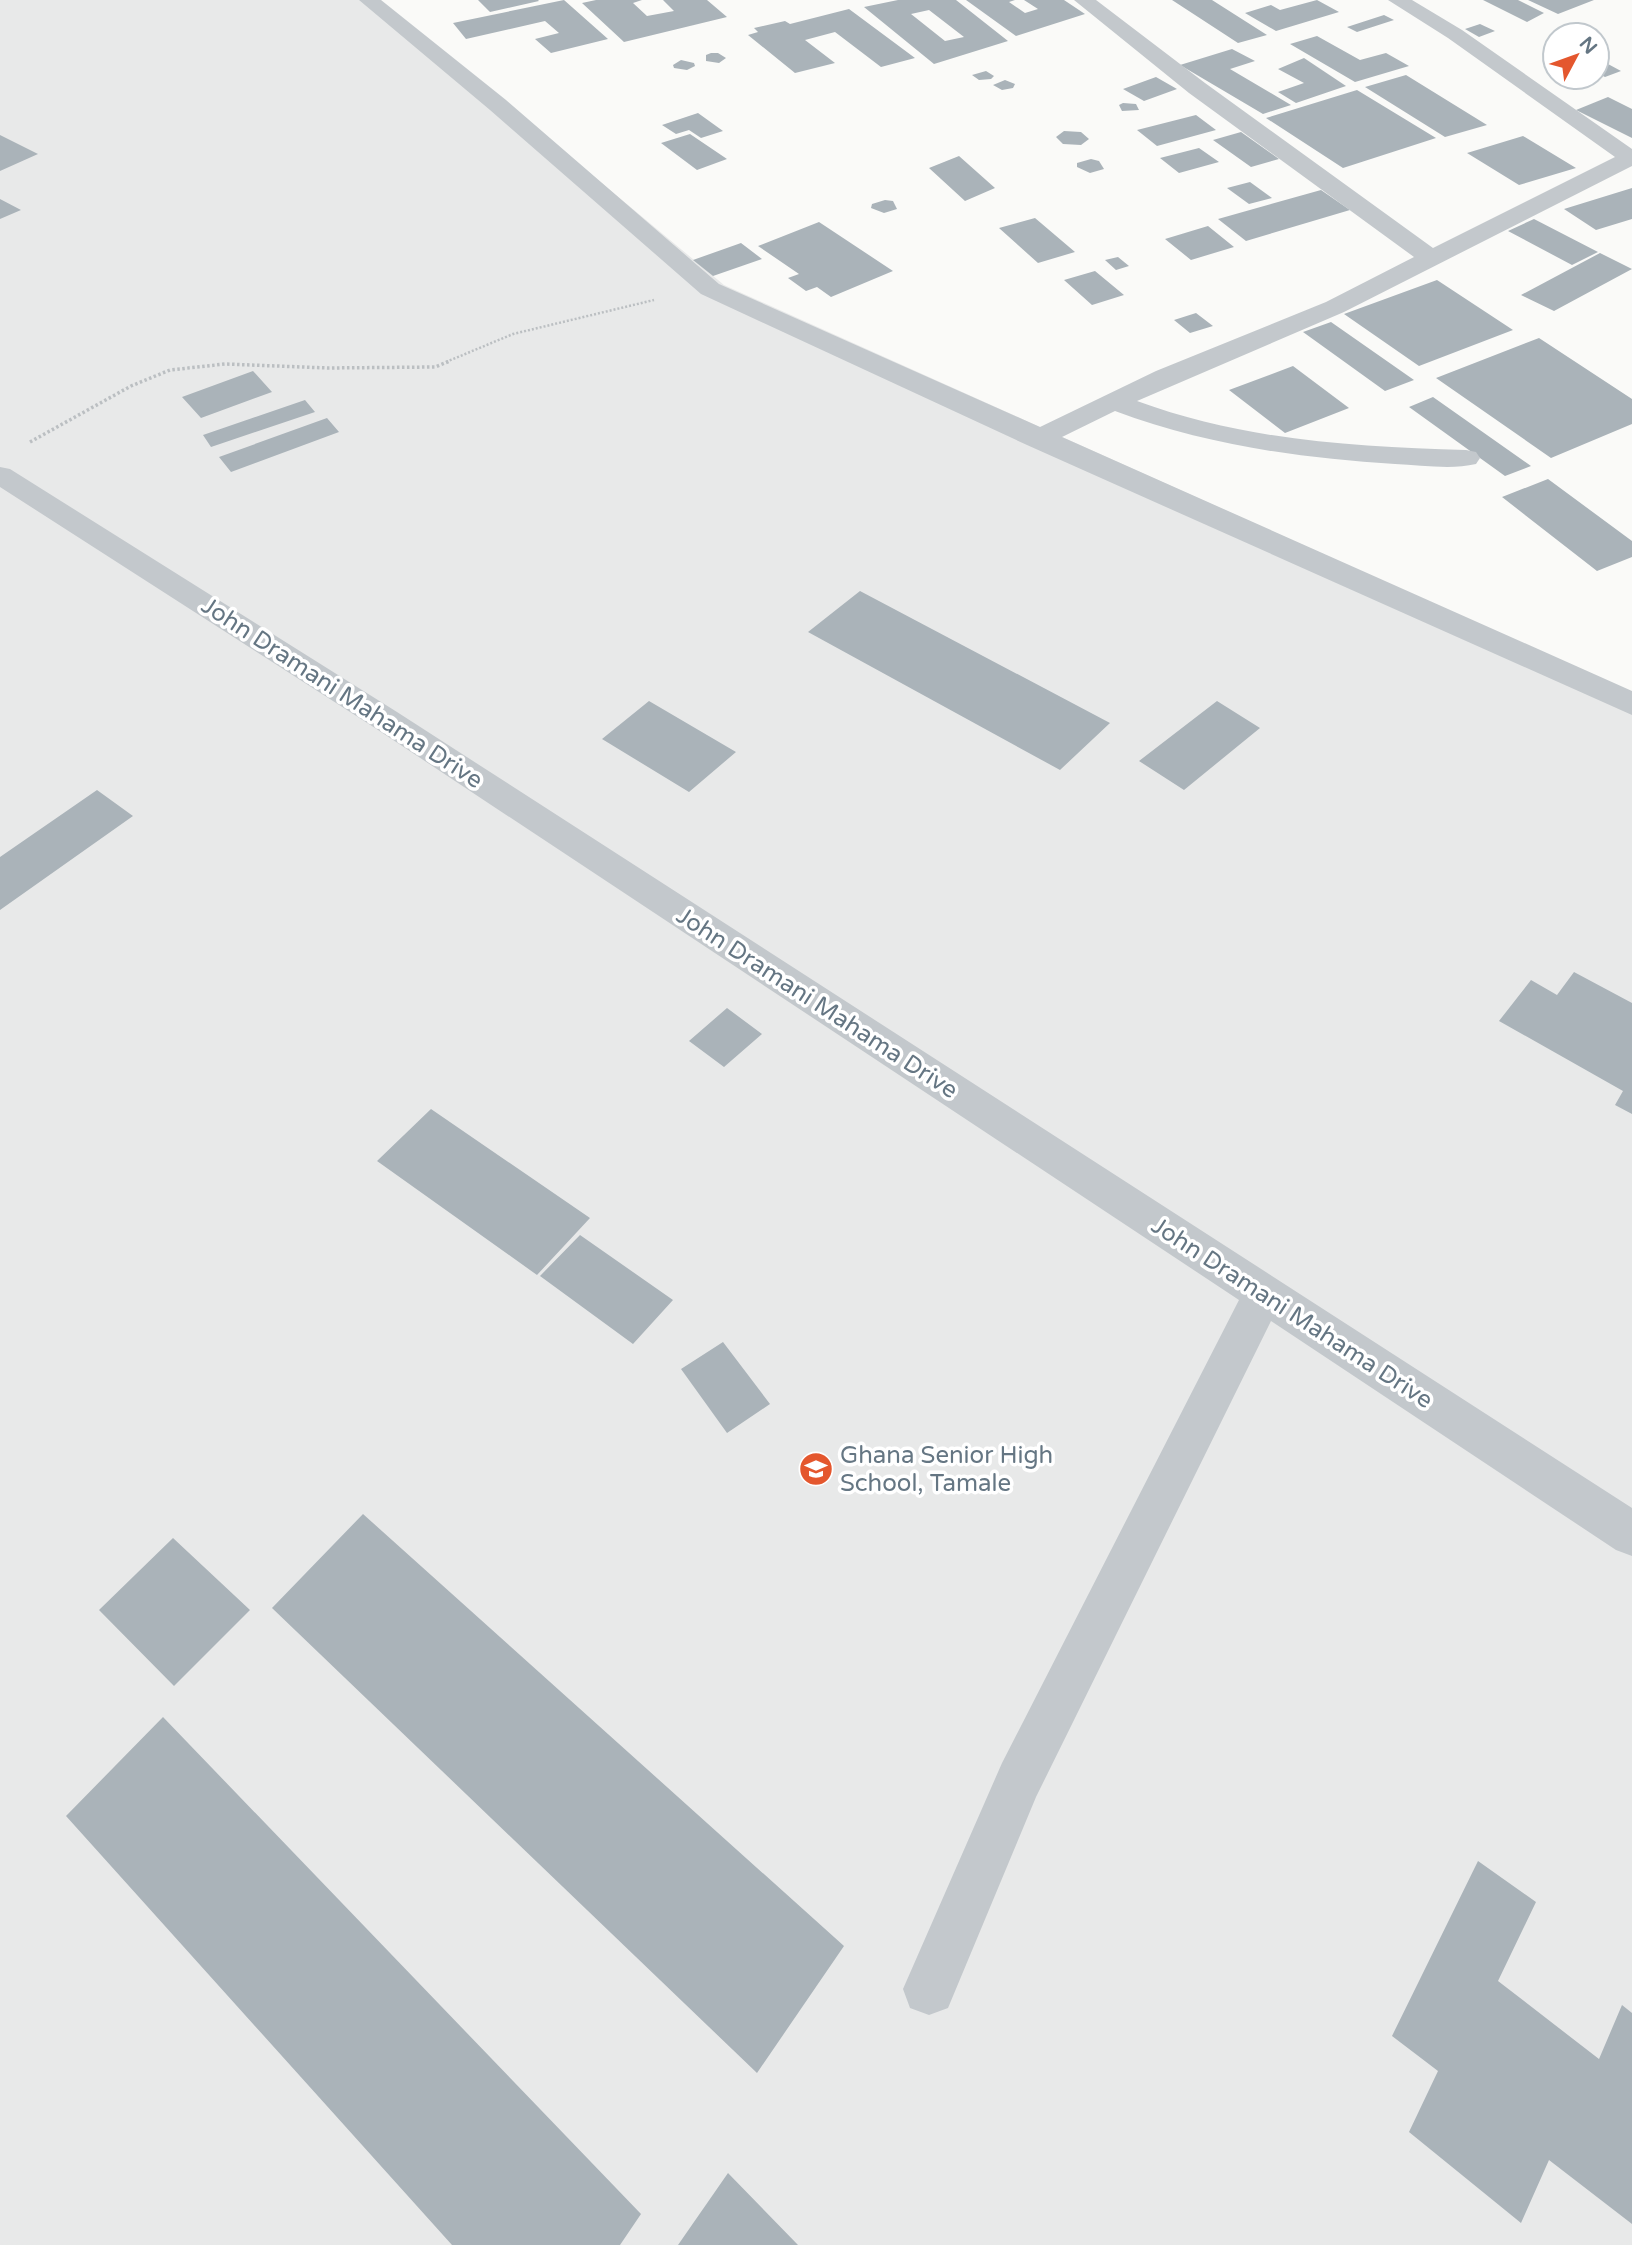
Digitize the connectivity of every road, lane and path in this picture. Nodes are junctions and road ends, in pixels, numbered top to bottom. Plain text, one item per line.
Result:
1 (369, 0) edge
2 (1084, 0) edge
3 (1398, 0) edge
4 (1631, 158) edge
5 (1432, 259) junction
6 (710, 289) junction
7 (1115, 402) junction
8 (1037, 439) junction
9 (24, 446) dead end
10 (1466, 458) dead end
11 (0, 475) edge
12 (1632, 704) edge
13 (1263, 1294) junction
14 (1632, 1534) edge
15 (929, 1989) dead end

1 - 6 street
2 - 5 street
3 - 4 street
4 - 5 street
5 - 7 street
6 - 8 street
6 - 9 path
7 - 8 street
7 - 10 street
8 - 12 street
11 - 13 street, John Dramani Mahama Drive
13 - 14 street, John Dramani Mahama Drive
13 - 15 street

